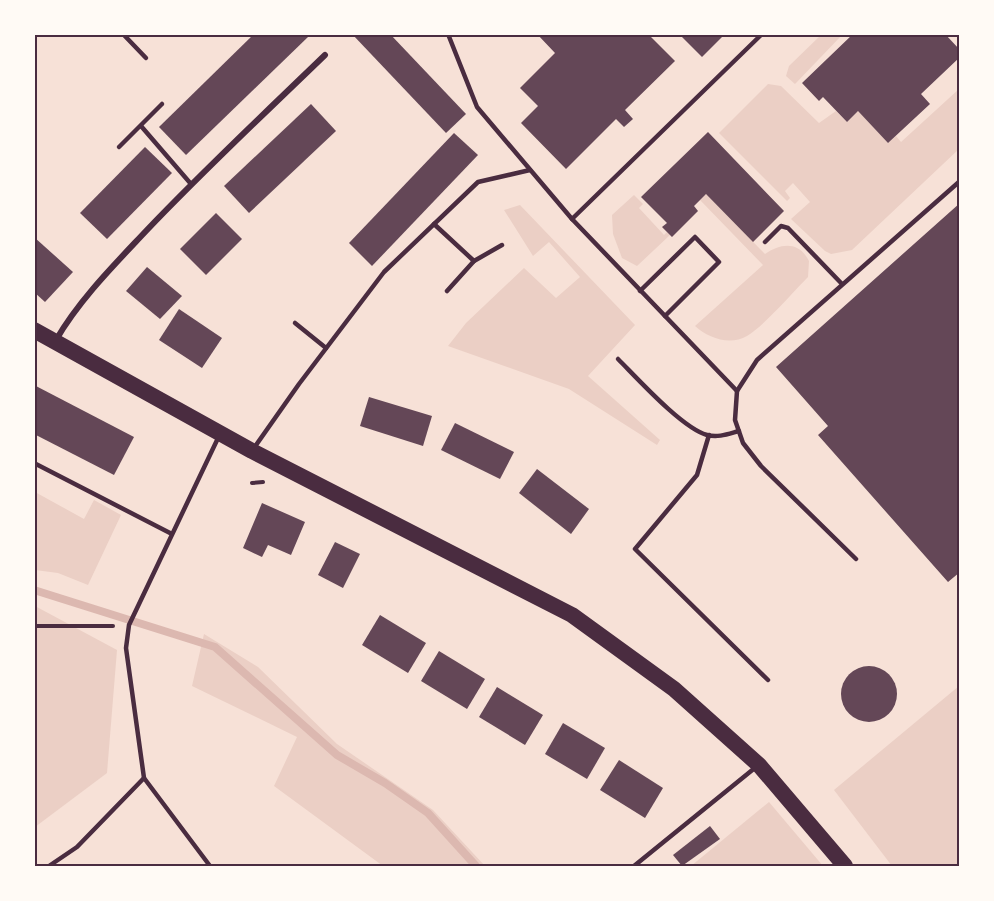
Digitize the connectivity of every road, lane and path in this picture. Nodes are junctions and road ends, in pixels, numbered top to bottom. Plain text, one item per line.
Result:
1 (123, 34) edge
2 (448, 34) edge
3 (762, 34) edge
4 (325, 55) dead end
5 (146, 58) dead end
6 (162, 104) dead end
7 (141, 126) junction
8 (119, 147) dead end
9 (530, 170) junction
10 (960, 181) edge
11 (191, 184) junction
12 (572, 219) junction
13 (434, 224) junction
14 (765, 242) dead end
15 (502, 245) dead end
16 (474, 261) junction
17 (842, 284) junction
18 (447, 291) dead end
19 (640, 291) junction
20 (665, 316) junction
21 (295, 323) dead end
22 (34, 330) edge
23 (55, 342) junction
24 (326, 348) junction
25 (618, 359) dead end
26 (736, 391) junction
27 (739, 431) junction
28 (220, 433) junction
29 (709, 435) junction
30 (252, 451) junction
31 (34, 463) edge
32 (265, 482) dead end
33 (252, 483) dead end
34 (170, 533) junction
35 (856, 560) dead end
36 (34, 626) edge
37 (128, 626) junction
38 (768, 680) dead end
39 (759, 765) junction
40 (144, 778) junction
41 (50, 867) edge
42 (210, 867) edge
43 (634, 867) edge
44 (845, 867) edge

1 - 5 lane
2 - 9 lane
3 - 12 lane
4 - 11 street
6 - 7 lane
7 - 8 lane
7 - 11 lane
9 - 12 lane
9 - 13 lane
10 - 17 lane
11 - 23 street
12 - 19 lane
13 - 16 lane
13 - 24 lane
14 - 17 lane
15 - 16 lane
16 - 18 lane
17 - 26 lane
19 - 20 lane
19 - 20 lane
20 - 26 lane
21 - 24 lane
22 - 23 highway
23 - 28 highway
24 - 30 lane
25 - 29 lane
26 - 27 lane
27 - 29 lane
27 - 35 lane
28 - 30 highway
28 - 34 lane
29 - 38 lane
30 - 39 highway
31 - 34 lane
32 - 33 path
34 - 37 lane
36 - 37 path
37 - 40 lane
39 - 43 lane
39 - 44 highway
40 - 41 lane
40 - 42 lane

